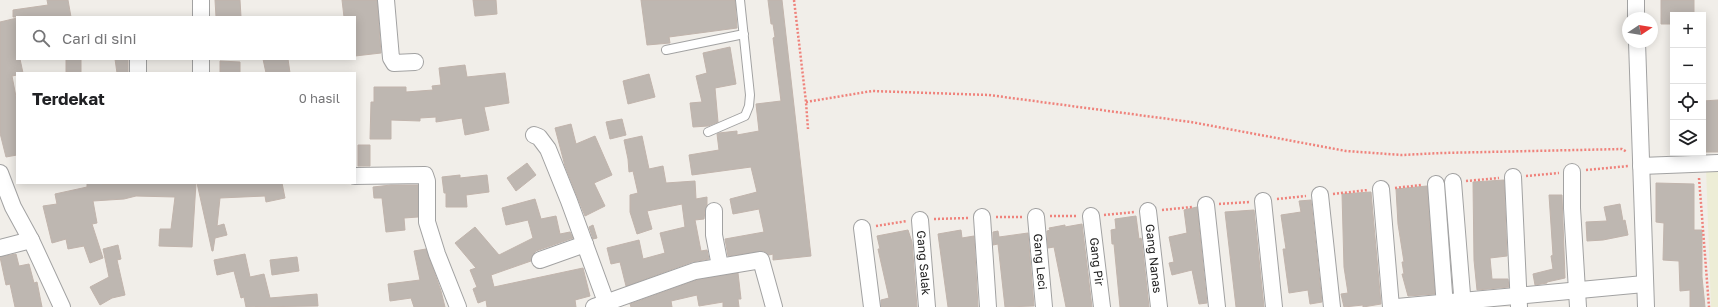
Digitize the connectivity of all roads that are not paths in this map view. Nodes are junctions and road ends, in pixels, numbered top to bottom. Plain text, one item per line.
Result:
1 (201, 0) edge
2 (386, 0) edge
3 (740, 0) edge
4 (1636, 0) edge
5 (1636, 12) edge
6 (201, 16) edge
7 (744, 34) junction
8 (1637, 48) edge
9 (666, 50) dead end
10 (138, 60) edge
11 (201, 60) edge
12 (415, 62) dead end
13 (138, 72) edge
14 (201, 72) edge
15 (708, 132) dead end
16 (534, 135) dead end
17 (1718, 163) edge
18 (1635, 166) junction
19 (1572, 172) road end
20 (356, 176) edge
21 (1512, 177) dead end
22 (7, 178) edge
23 (1453, 182) dead end
24 (1436, 184) dead end
25 (1381, 189) dead end
26 (1320, 195) dead end
27 (1263, 201) dead end
28 (1206, 205) dead end
29 (714, 211) dead end
30 (1148, 211) dead end
31 (1091, 216) dead end
32 (982, 217) dead end
33 (1036, 217) dead end
34 (920, 220) dead end
35 (862, 228) dead end
36 (30, 240) junction
37 (585, 244) junction
38 (1458, 244) junction
39 (1441, 245) junction
40 (0, 248) edge
41 (540, 260) dead end
42 (720, 266) junction
43 (1644, 284) junction
44 (1578, 290) junction
45 (1519, 301) edge
46 (1462, 303) edge
47 (1445, 304) edge
48 (600, 305) edge
49 (62, 307) edge
50 (458, 307) edge
51 (774, 307) edge
52 (872, 307) edge
53 (927, 307) edge
54 (988, 307) edge
55 (1044, 307) edge
56 (1102, 307) edge
57 (1159, 307) edge
58 (1218, 307) edge
59 (1274, 307) edge
60 (1332, 307) edge
61 (1391, 307) edge
62 (1397, 307) edge
63 (1578, 307) edge
64 (1646, 307) edge

1 - 6 street
2 - 12 street
3 - 7 lane
4 - 5 street
7 - 9 lane
7 - 15 lane
8 - 18 street
10 - 13 street
11 - 14 street
16 - 37 street
17 - 18 street
18 - 43 street
19 - 44 street
20 - 50 street
21 - 45 street
22 - 36 street
23 - 38 street
24 - 39 street
25 - 61 street
26 - 60 street
27 - 59 street
28 - 58 street
29 - 42 street
30 - 57 street, Gang Nanas
31 - 56 street, Gang Pir
32 - 54 street
33 - 55 street, Gang Leci
34 - 53 street, Gang Salak
35 - 52 street
36 - 40 street
36 - 49 street
37 - 41 street
37 - 48 street
38 - 39 street
38 - 46 street
39 - 47 street
42 - 48 street
42 - 51 street
43 - 44 street
43 - 64 street
44 - 45 street
44 - 63 street
45 - 46 street
46 - 47 street
47 - 62 street

